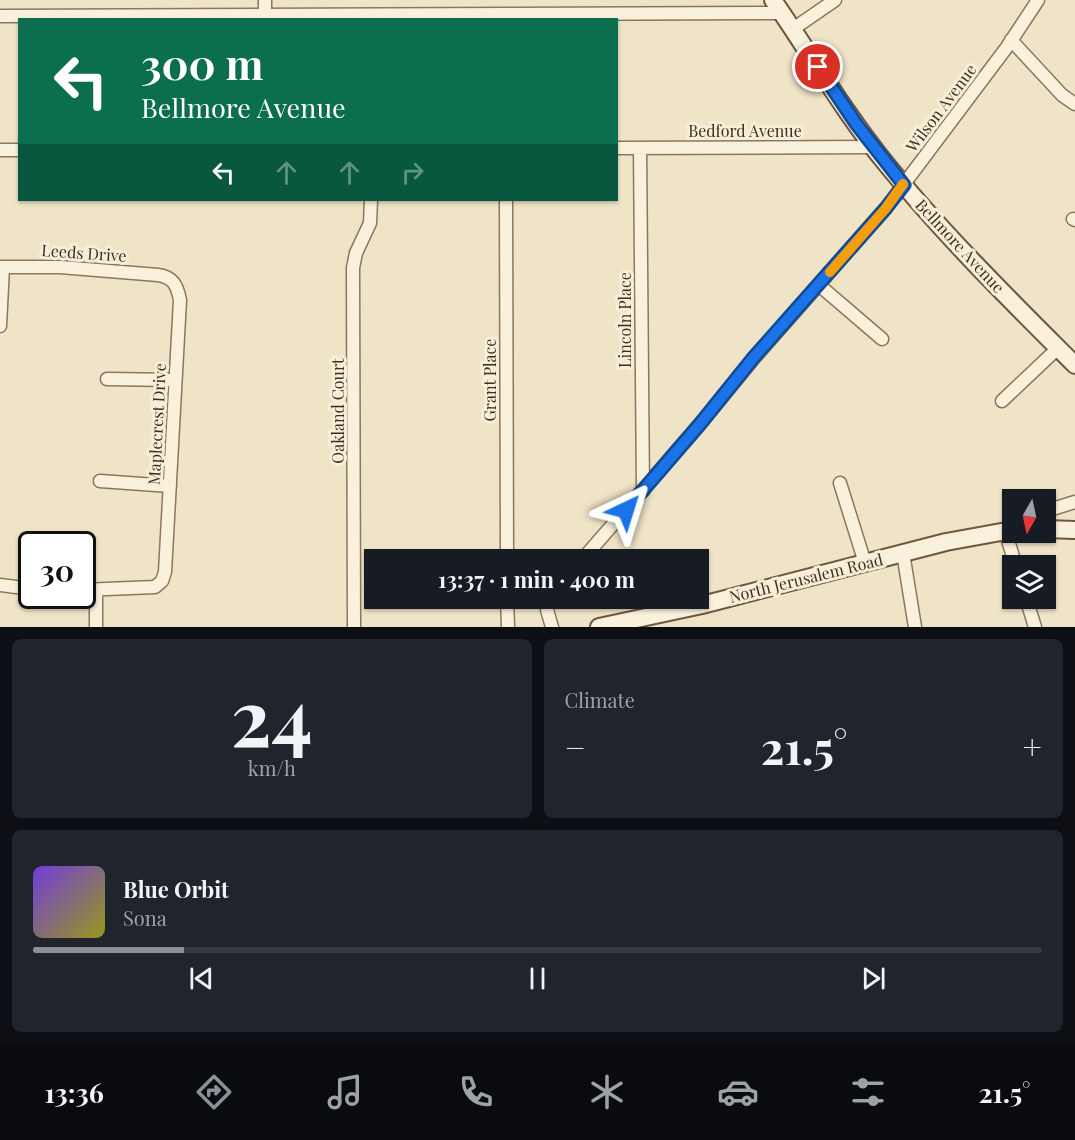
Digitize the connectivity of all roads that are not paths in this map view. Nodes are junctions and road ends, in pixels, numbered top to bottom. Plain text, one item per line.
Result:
1 (265, 0) edge
2 (835, 0) edge
3 (1038, 0) edge
4 (777, 7) edge
5 (0, 16) edge
6 (265, 17) edge
7 (793, 29) junction
8 (1011, 40) junction
9 (1075, 104) edge
10 (874, 147) junction
11 (618, 148) edge
12 (640, 148) junction
13 (0, 150) edge
14 (18, 150) edge
15 (904, 185) junction
16 (371, 201) edge
17 (506, 201) edge
18 (2, 267) edge
19 (165, 276) joint
20 (819, 285) junction
21 (0, 326) edge
22 (882, 339) dead end
23 (1058, 348) junction
24 (1075, 365) edge
25 (107, 379) dead end
26 (175, 380) junction
27 (1002, 401) dead end
28 (100, 481) dead end
29 (840, 483) dead end
30 (170, 486) junction
31 (643, 491) junction
32 (1075, 501) edge
33 (1056, 508) edge
34 (1056, 529) edge
35 (1002, 530) edge
36 (1075, 530) edge
37 (507, 549) edge
38 (592, 549) edge
39 (903, 553) junction
40 (865, 563) junction
41 (0, 585) edge
42 (18, 587) edge
43 (96, 590) edge
44 (96, 609) edge
45 (507, 609) edge
46 (548, 609) edge
47 (1029, 609) edge
48 (659, 621) edge
49 (96, 627) edge
50 (354, 627) edge
51 (508, 627) edge
52 (552, 627) edge
53 (599, 627) edge
54 (915, 627) edge
55 (1035, 627) edge

1 - 6 street
2 - 7 street
3 - 8 street, Wilson Avenue
4 - 6 street
4 - 7 main road, Bellmore Avenue
5 - 6 street
7 - 10 main road, Bellmore Avenue
8 - 9 street
8 - 15 street, Wilson Avenue
10 - 12 street, Bedford Avenue
10 - 15 main road, Bellmore Avenue
11 - 12 street, Bedford Avenue
12 - 31 street, Lincoln Place
13 - 14 street
15 - 20 street, Wilson Avenue
15 - 23 main road, Bellmore Avenue
16 - 50 street, Oakland Court
17 - 37 street, Grant Place
18 - 19 street, Leeds Drive
18 - 21 street
19 - 26 street, Maplecrest Drive
20 - 22 street
20 - 31 street, Wilson Avenue
23 - 24 main road, Bellmore Avenue
23 - 27 street
25 - 26 street
26 - 30 street, Maplecrest Drive
28 - 30 street
29 - 40 street
30 - 43 street, Maplecrest Drive
31 - 38 street, Wilson Avenue
32 - 33 street
34 - 36 main road
35 - 39 main road, North Jerusalem Road
39 - 40 main road, North Jerusalem Road
39 - 54 street
40 - 48 main road, North Jerusalem Road
41 - 42 street
44 - 49 street
45 - 51 street
46 - 52 street
47 - 55 street
48 - 53 main road, North Jerusalem Road

